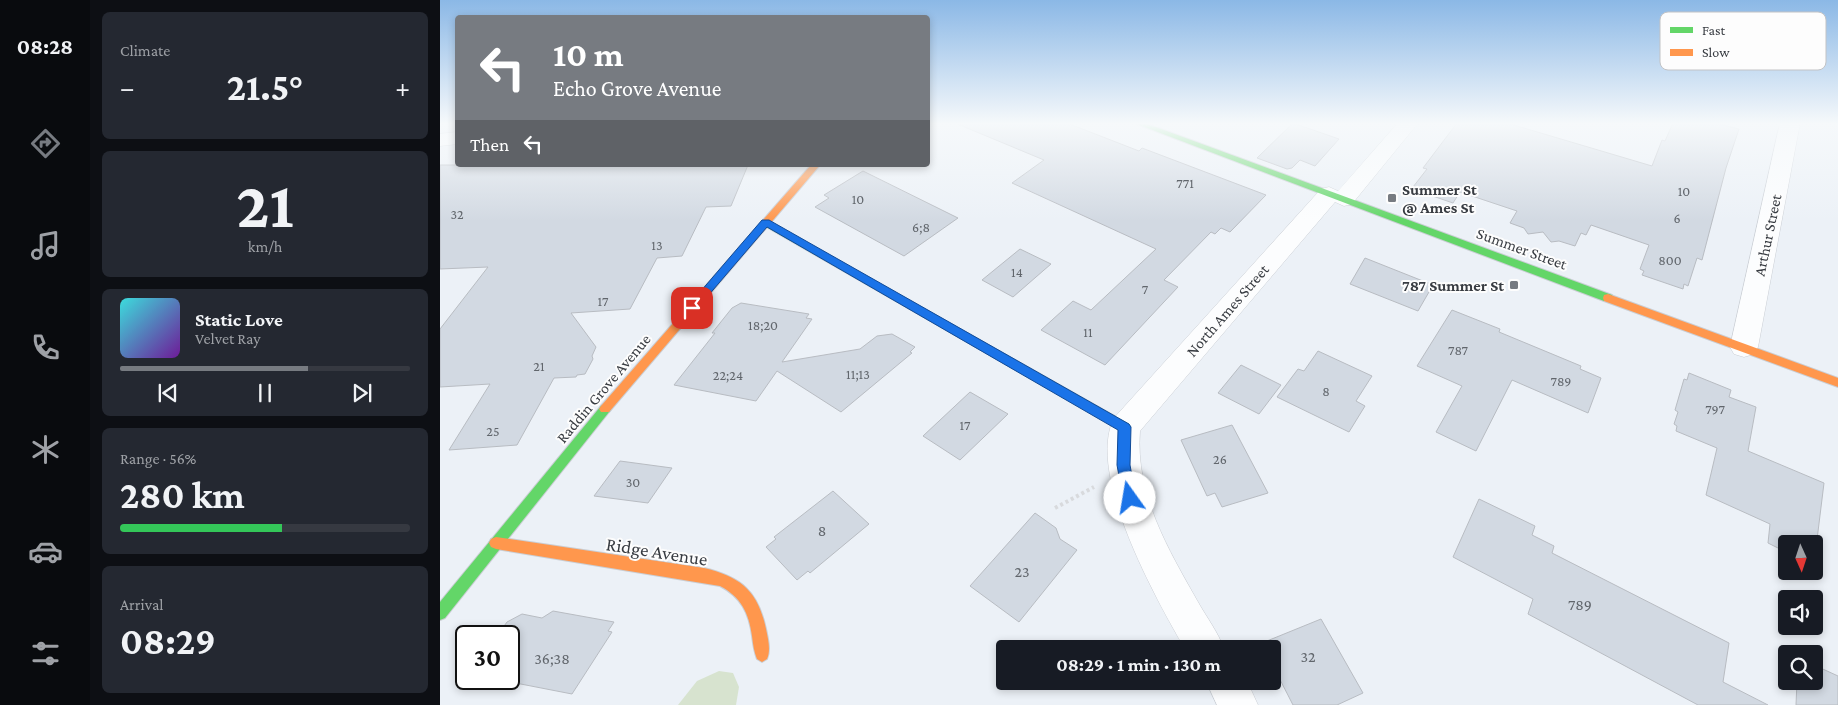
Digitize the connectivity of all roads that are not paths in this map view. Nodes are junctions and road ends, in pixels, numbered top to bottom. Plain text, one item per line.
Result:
1 (1227, 156) edge
2 (1376, 156) edge
3 (1783, 156) edge
4 (814, 167) edge
5 (1336, 196) junction
6 (766, 223) junction
7 (1744, 348) junction
8 (1838, 382) edge
9 (1124, 427) junction
10 (496, 543) junction
11 (440, 613) edge
12 (1201, 640) edge
13 (762, 654) dead end
14 (1231, 690) edge
15 (1239, 705) edge

1 - 5 street, Summer Street
2 - 5 street, North Ames Street
3 - 7 street, Arthur Street
4 - 6 street, Raddin Grove Avenue
5 - 7 street, Summer Street
5 - 9 street, North Ames Street
6 - 9 street
6 - 10 street, Raddin Grove Avenue
7 - 8 street, Summer Street
9 - 12 street
10 - 11 street, Raddin Grove Avenue
10 - 13 street, Ridge Avenue
14 - 15 street

